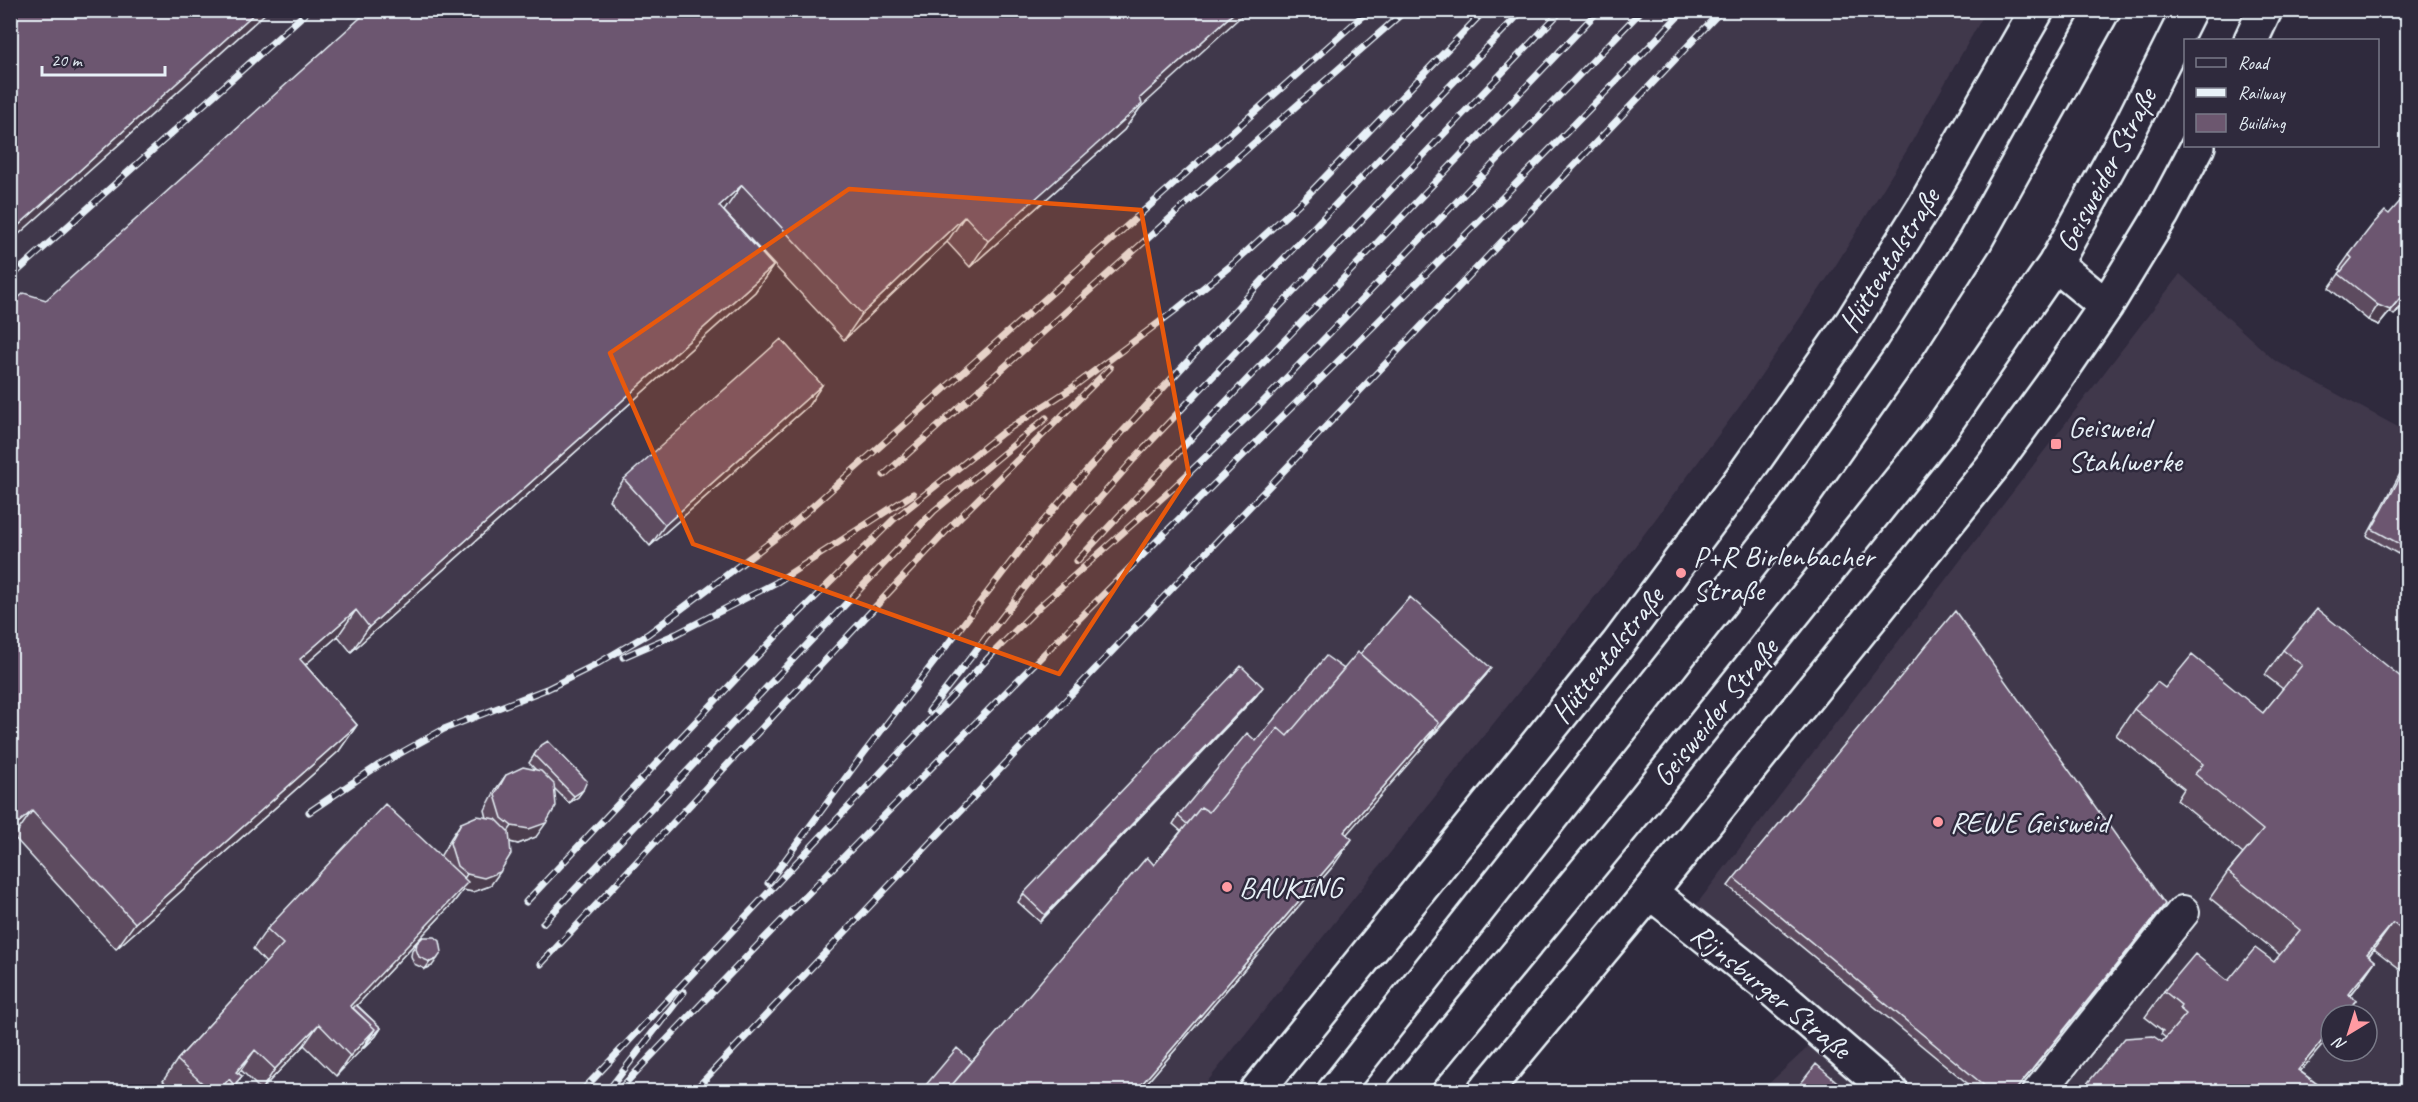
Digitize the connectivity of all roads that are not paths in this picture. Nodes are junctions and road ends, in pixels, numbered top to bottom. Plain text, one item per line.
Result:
1 (2037, 10) edge
2 (2103, 10) edge
3 (2188, 10) edge
4 (2265, 10) edge
5 (2251, 39) edge
6 (2197, 147) edge
7 (2055, 264) junction
8 (2106, 306) junction
9 (1650, 892) junction
10 (2184, 912) dead end
11 (1256, 1092) edge
12 (1334, 1092) edge
13 (1404, 1092) edge
14 (1484, 1092) edge
15 (1891, 1092) edge
16 (2039, 1092) edge

1 - 11 main road, Hüttentalstraße
2 - 12 main road, Hüttentalstraße
3 - 7 main road, Geisweider Straße
4 - 5 main road
6 - 8 main road, Geisweider Straße
7 - 8 main road, Geisweider Straße
7 - 13 main road, Geisweider Straße
8 - 9 main road, Geisweider Straße
9 - 14 main road, Geisweider Straße
9 - 15 main road, Rijnsburger Straße
10 - 16 street

